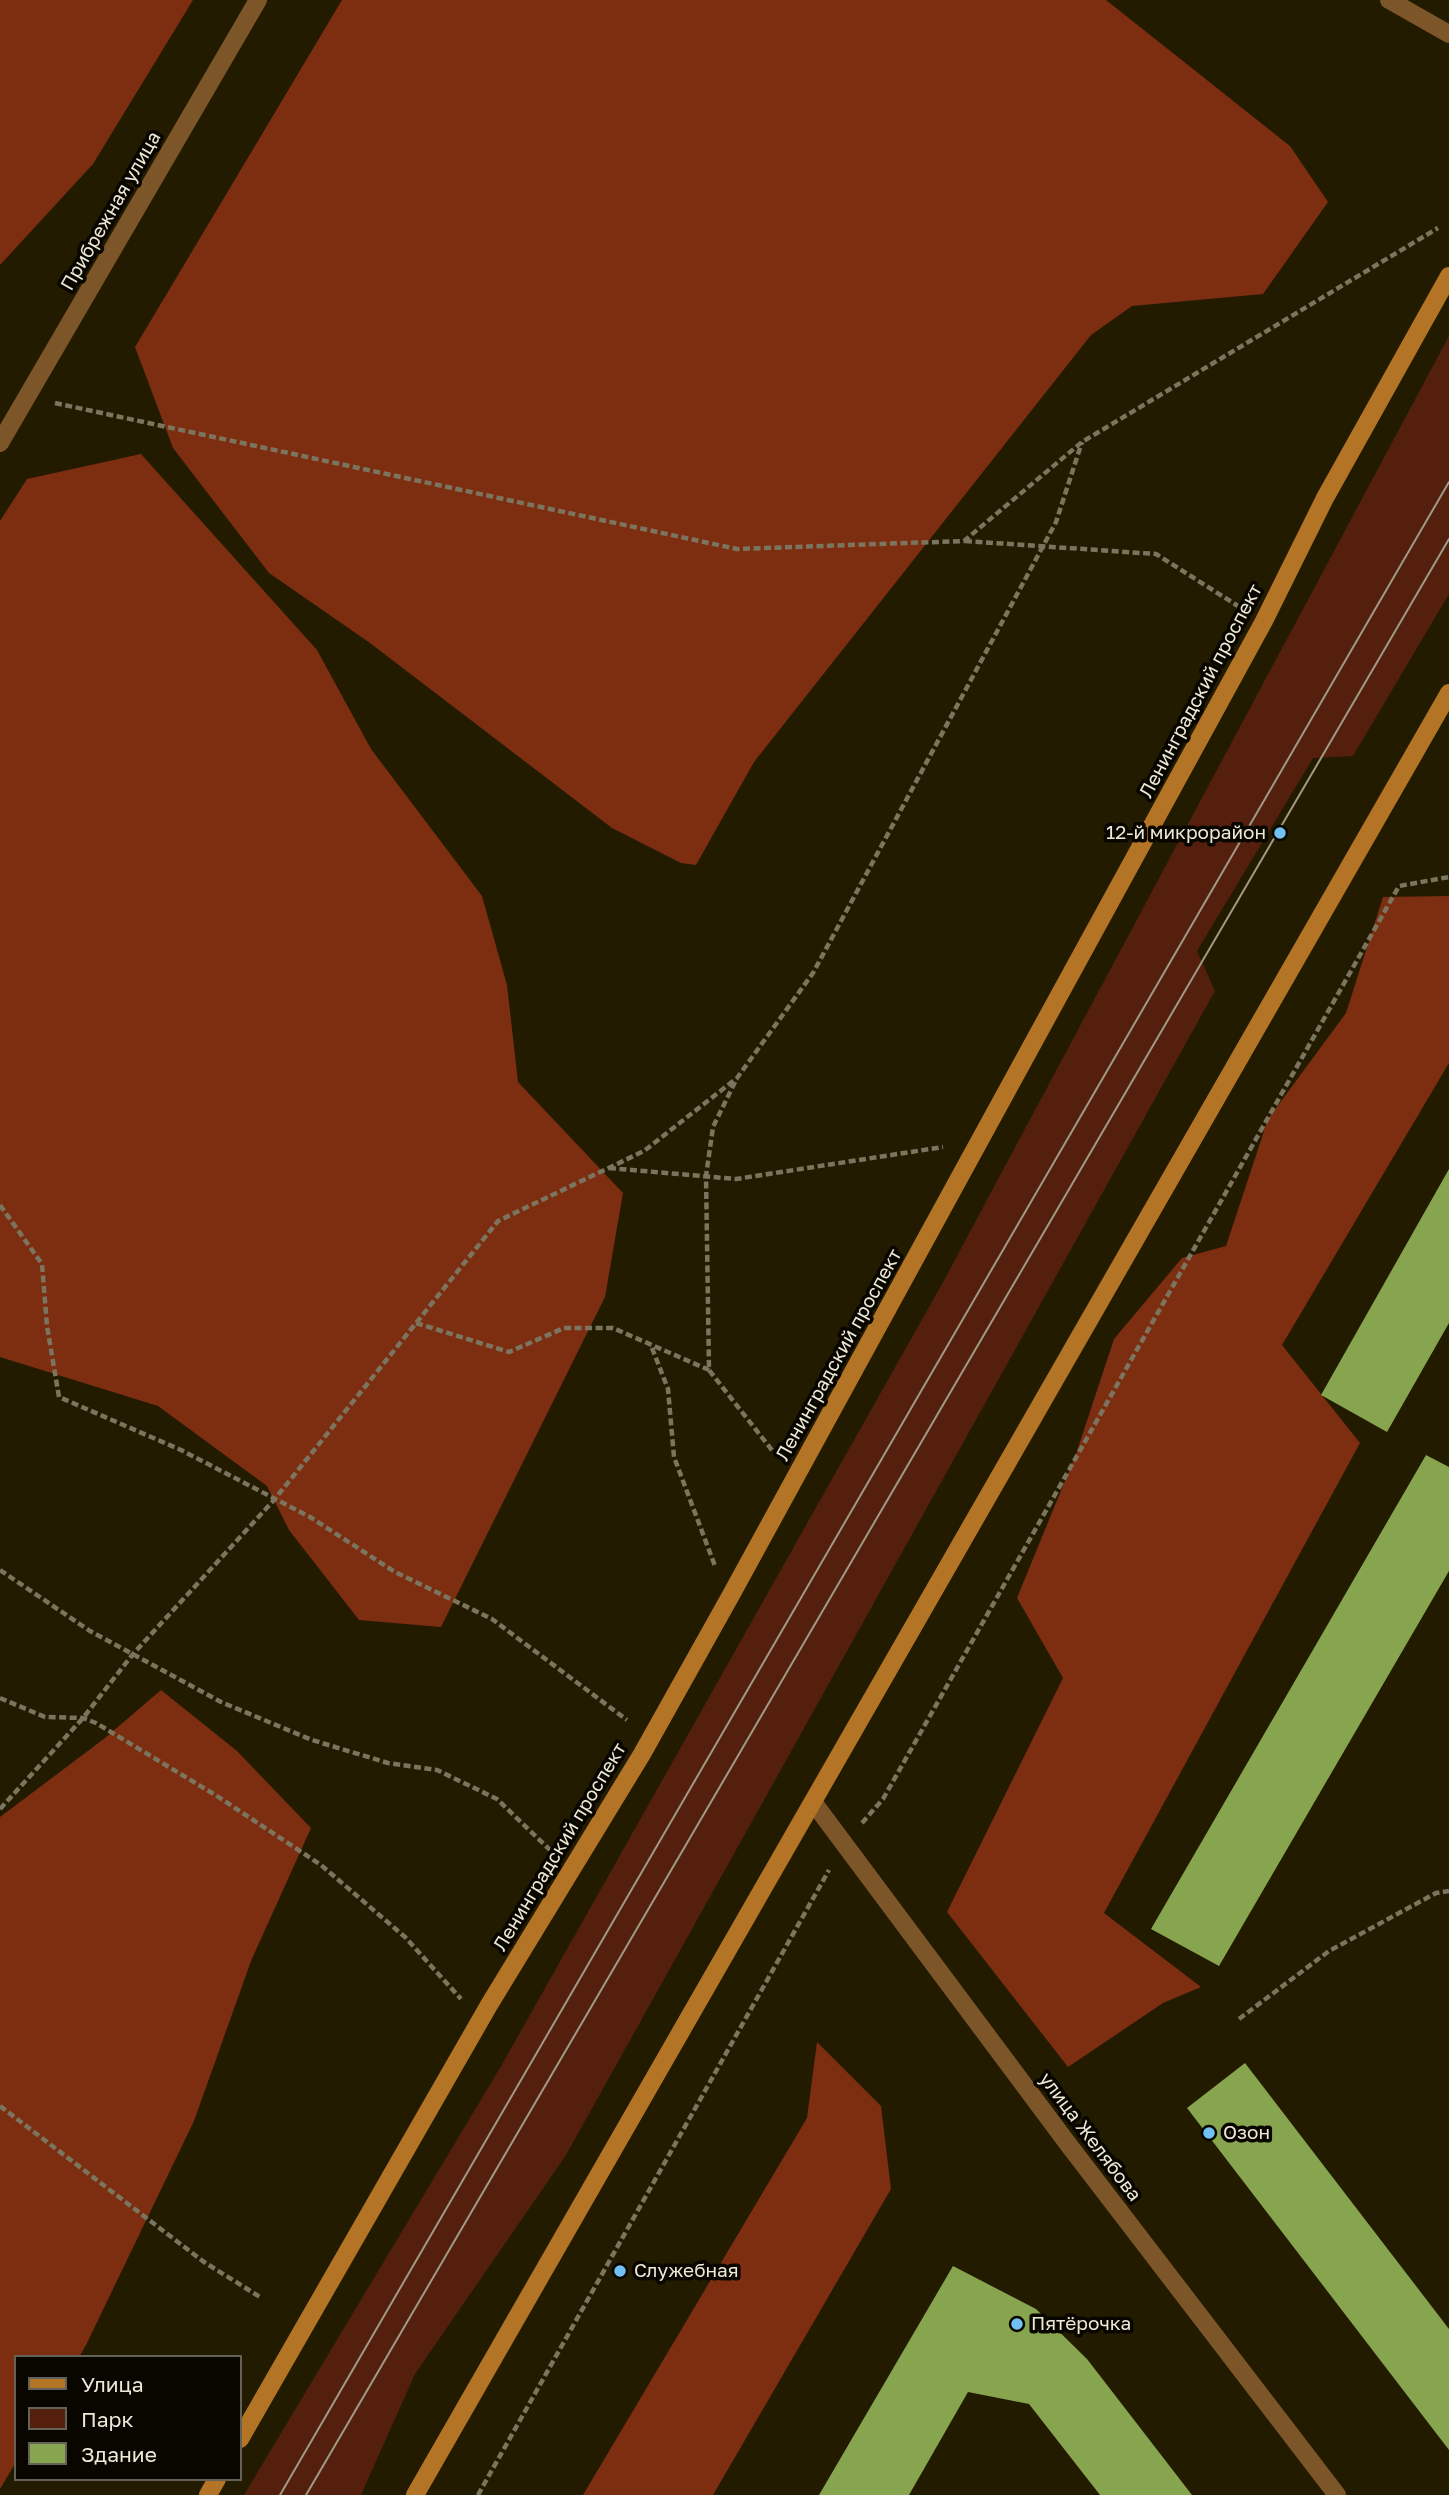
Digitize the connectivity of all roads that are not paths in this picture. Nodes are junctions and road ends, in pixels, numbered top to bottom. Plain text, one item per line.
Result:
1 (258, 0) edge
2 (1389, 0) edge
3 (1449, 34) edge
4 (1449, 276) edge
5 (0, 443) edge
6 (1449, 693) edge
7 (813, 1802) junction
8 (242, 2436) edge
9 (415, 2495) edge
10 (1337, 2495) edge

1 - 5 street, Прибрежная улица
2 - 3 street
4 - 8 main road, Ленинградский проспект
6 - 7 main road
7 - 9 main road
7 - 10 street, улица Желябова

